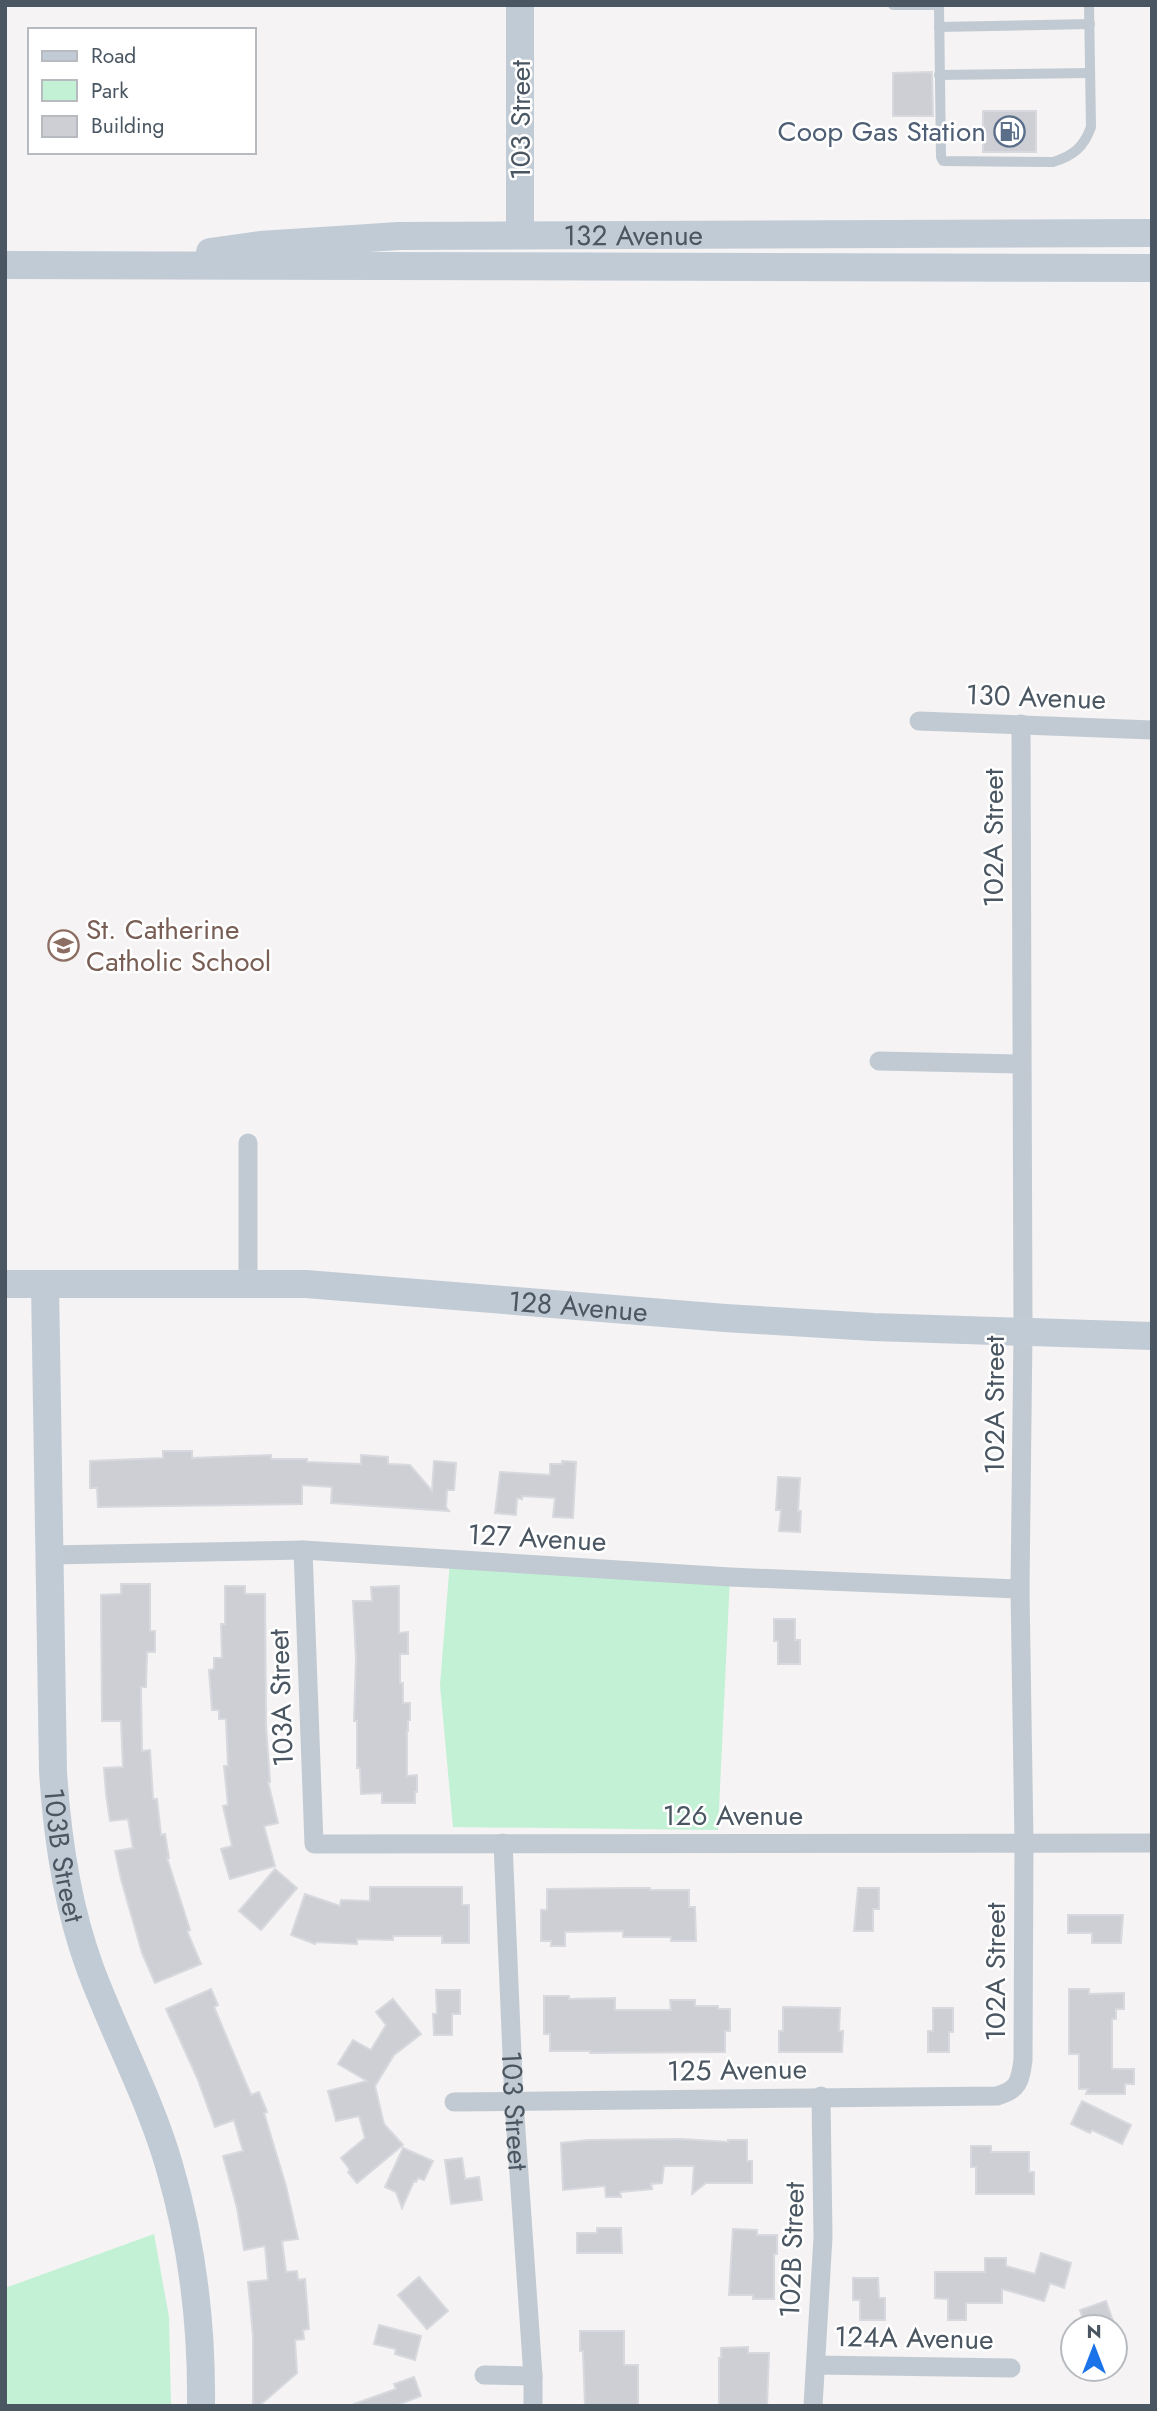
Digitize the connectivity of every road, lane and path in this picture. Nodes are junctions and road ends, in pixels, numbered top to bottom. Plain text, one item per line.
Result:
1 (520, 5) edge
2 (893, 5) edge
3 (1089, 5) edge
4 (939, 6) edge
5 (1090, 24) junction
6 (939, 27) junction
7 (1090, 73) junction
8 (939, 75) junction
9 (1152, 233) edge
10 (520, 234) junction
11 (5, 265) edge
12 (114, 266) junction
13 (1152, 268) edge
14 (919, 721) dead end
15 (1021, 724) junction
16 (1152, 730) edge
17 (878, 1061) dead end
18 (1021, 1064) junction
19 (248, 1143) dead end
20 (5, 1284) edge
21 (45, 1284) junction
22 (248, 1284) junction
23 (1023, 1332) junction
24 (1152, 1336) edge
25 (303, 1550) junction
26 (50, 1555) junction
27 (1020, 1589) junction
28 (503, 1843) junction
29 (1024, 1843) junction
30 (1152, 1843) edge
31 (314, 1844) joint
32 (1017, 2085) joint
33 (821, 2096) junction
34 (454, 2102) dead end
35 (514, 2102) junction
36 (816, 2365) junction
37 (1011, 2368) dead end
38 (484, 2375) dead end
39 (533, 2376) junction
40 (201, 2406) edge
41 (533, 2406) edge
42 (813, 2406) edge

1 - 10 street, 103 Street
2 - 4 lane
3 - 5 lane
4 - 6 lane
5 - 6 lane
5 - 7 lane
6 - 8 lane
7 - 8 lane
7 - 8 lane
9 - 10 street, 132 Avenue
10 - 12 street, 132 Avenue
11 - 12 street, 132 Avenue
12 - 13 street, 132 Avenue
14 - 15 street, 130 Avenue
15 - 16 street, 130 Avenue
15 - 18 street, 102A Street
17 - 18 street
18 - 23 street, 102A Street
19 - 22 street
20 - 21 street, 128 Avenue
21 - 22 street, 128 Avenue
21 - 26 street, 103B Street
22 - 23 street, 128 Avenue
23 - 24 street, 128 Avenue
23 - 27 street, 102A Street
25 - 26 street, 127 Avenue
25 - 27 street, 127 Avenue
25 - 31 street, 103A Street
26 - 40 street, 103B Street
27 - 29 street, 102A Street
28 - 29 street, 126 Avenue
28 - 31 street, 126 Avenue
28 - 35 street, 103 Street
29 - 30 street, 126 Avenue
29 - 32 street, 102A Street
32 - 33 street, 125 Avenue
33 - 35 street, 125 Avenue
33 - 36 street, 102B Street
34 - 35 street, 125 Avenue
35 - 39 street, 103 Street
36 - 37 street, 124A Avenue
36 - 42 street, 102B Street
38 - 39 street
39 - 41 street, 103 Street

